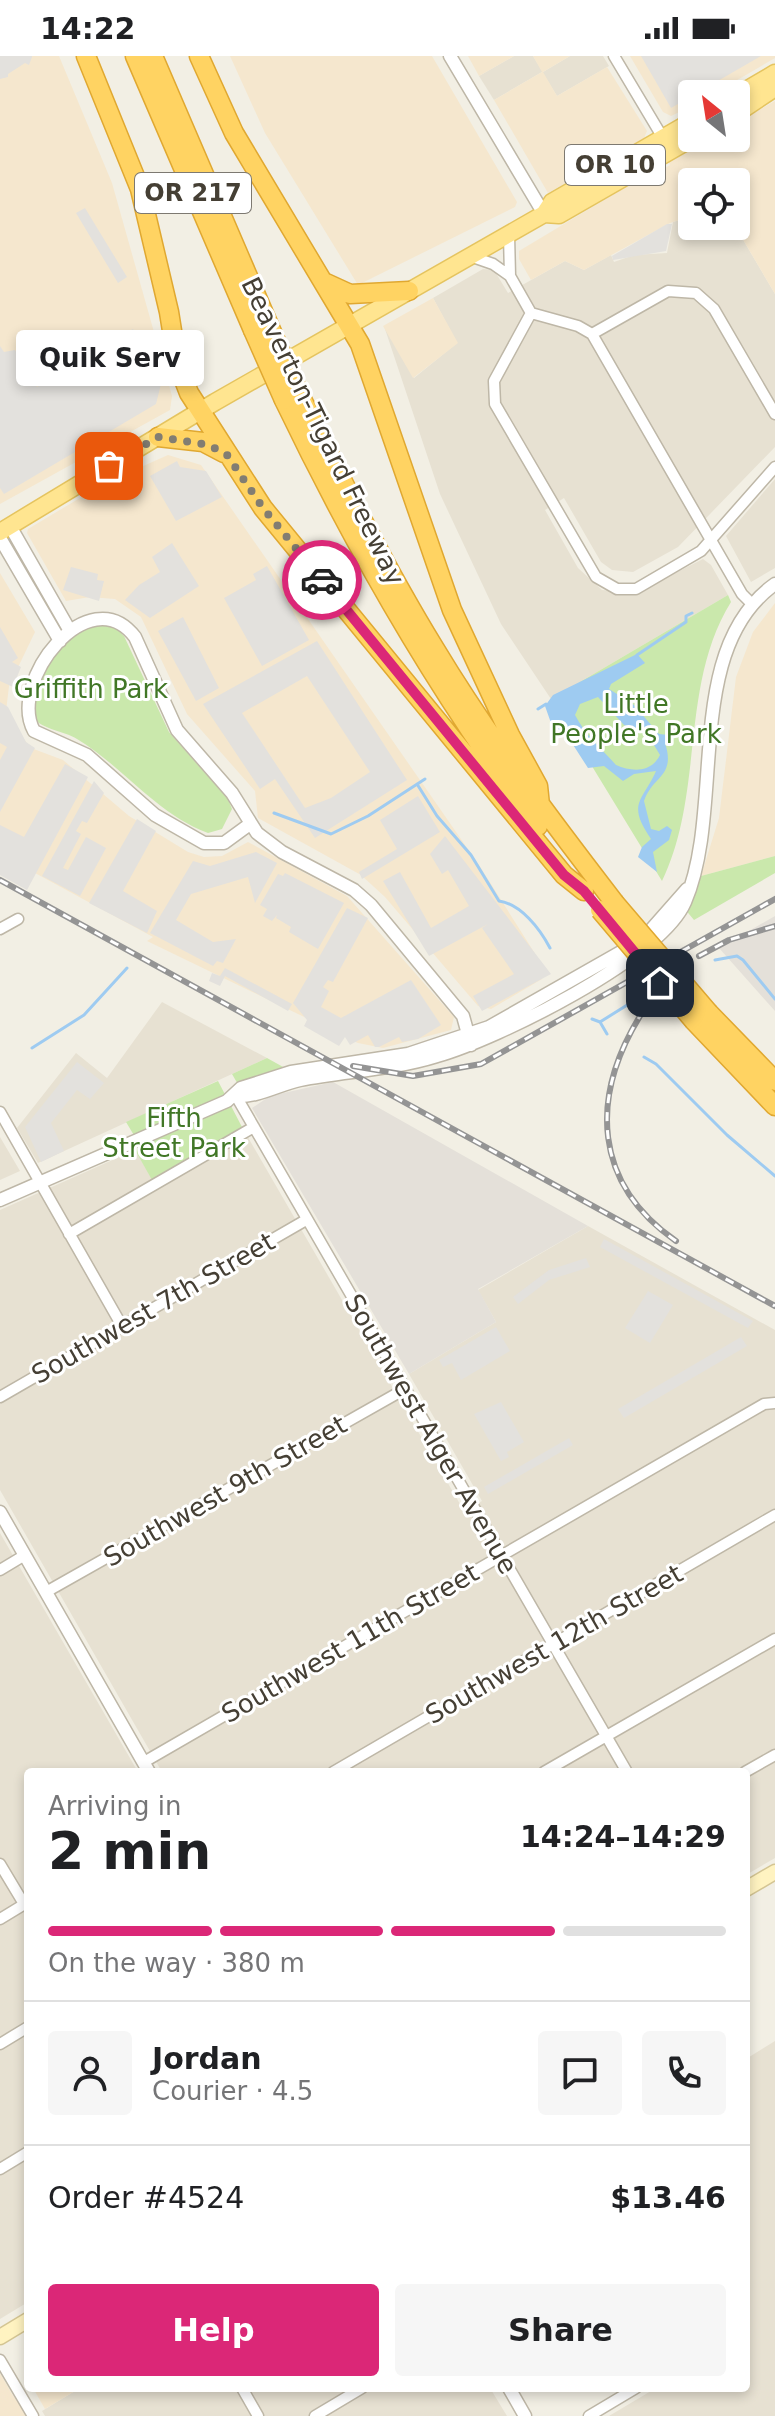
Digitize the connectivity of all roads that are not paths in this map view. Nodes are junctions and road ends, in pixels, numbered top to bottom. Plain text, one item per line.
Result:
1 (86, 56) edge
2 (135, 56) edge
3 (153, 56) edge
4 (199, 56) edge
5 (450, 56) edge
6 (614, 56) edge
7 (775, 73) edge
8 (750, 88) edge
9 (775, 88) edge
10 (750, 105) edge
11 (678, 129) edge
12 (663, 138) junction
13 (678, 147) edge
14 (656, 159) junction
15 (544, 214) junction
16 (509, 235) junction
17 (470, 256) junction
18 (510, 276) junction
19 (323, 282) junction
20 (409, 291) junction
21 (531, 313) junction
22 (350, 324) junction
23 (260, 327) junction
24 (592, 334) junction
25 (291, 396) junction
26 (200, 411) junction
27 (775, 414) edge
28 (158, 437) junction
29 (227, 455) junction
30 (775, 467) edge
31 (3, 532) edge
32 (711, 540) junction
33 (775, 584) edge
34 (753, 605) junction
35 (70, 631) junction
36 (60, 641) junction
37 (540, 805) junction
38 (250, 824) junction
39 (584, 891) junction
40 (607, 906) junction
41 (18, 919) dead end
42 (0, 929) edge
43 (702, 1017) junction
44 (470, 1040) junction
45 (775, 1081) edge
46 (236, 1096) junction
47 (775, 1106) edge
48 (0, 1112) edge
49 (254, 1127) junction
50 (40, 1183) junction
51 (0, 1200) edge
52 (306, 1220) junction
53 (69, 1234) junction
54 (122, 1326) junction
55 (405, 1389) junction
56 (0, 1397) edge
57 (770, 1404) edge
58 (0, 1512) edge
59 (775, 1515) edge
60 (25, 1555) junction
61 (503, 1555) junction
62 (0, 1570) edge
63 (46, 1592) junction
64 (775, 1639) edge
65 (554, 1645) junction
66 (606, 1736) junction
67 (775, 1755) edge
68 (147, 1767) edge
69 (340, 1768) edge
70 (551, 1768) edge
71 (625, 1768) edge
72 (750, 1769) edge
73 (0, 1864) edge
74 (775, 1872) edge
75 (750, 1887) edge
76 (24, 1900) edge
77 (24, 1904) edge
78 (0, 1919) edge
79 (24, 2029) edge
80 (0, 2044) edge
81 (24, 2154) edge
82 (0, 2169) edge
83 (24, 2322) edge
84 (0, 2337) edge
85 (0, 2360) edge
86 (244, 2392) edge
87 (355, 2392) edge
88 (511, 2392) edge
89 (629, 2392) edge
90 (33, 2416) edge
91 (258, 2416) edge
92 (315, 2416) edge
93 (525, 2416) edge
94 (589, 2416) edge

1 - 26 highway
2 - 23 highway, Beaverton-Tigard Freeway / OR 217
3 - 23 highway, Beaverton-Tigard Freeway / OR 217
4 - 19 highway
5 - 15 street
6 - 12 street
7 - 8 main road
9 - 10 main road
11 - 12 main road, OR 10
12 - 14 main road
12 - 15 main road, OR 10
13 - 14 main road, OR 10
14 - 15 main road, OR 10
15 - 16 main road, OR 10
16 - 17 main road, OR 10
16 - 18 street
17 - 18 street
17 - 20 main road, OR 10
18 - 21 street
19 - 20 highway
19 - 22 highway
20 - 22 main road, OR 10
21 - 24 street
21 - 32 street
22 - 26 main road, OR 10
22 - 37 highway
23 - 25 highway, Beaverton-Tigard Freeway / OR 217, bridge
24 - 27 street
24 - 32 street
25 - 37 highway, Beaverton-Tigard Freeway / OR 217
25 - 39 highway, Beaverton-Tigard Freeway / OR 217
26 - 28 main road, OR 10
26 - 29 highway
28 - 29 highway
28 - 31 main road, OR 10
29 - 39 highway
30 - 32 street
31 - 35 street
31 - 36 street
32 - 34 street
33 - 34 street
34 - 44 street
35 - 36 street
35 - 38 street
36 - 38 street
37 - 40 highway, Beaverton-Tigard Freeway / OR 217
38 - 44 street
39 - 40 highway, Beaverton-Tigard Freeway / OR 217
40 - 43 highway, Beaverton-Tigard Freeway / OR 217, bridge
41 - 42 street
43 - 45 highway, Beaverton-Tigard Freeway / OR 217
43 - 47 highway, Beaverton-Tigard Freeway / OR 217
44 - 46 street
46 - 49 street, Southwest Alger Avenue
46 - 50 street
48 - 50 street
49 - 52 street, Southwest Alger Avenue
49 - 53 street
50 - 51 street
50 - 53 street
52 - 54 street, Southwest 7th Street
52 - 55 street, Southwest Alger Avenue
53 - 54 street
54 - 56 street, Southwest 7th Street
55 - 61 street, Southwest Alger Avenue
55 - 63 street, Southwest 9th Street
57 - 61 street, Southwest 11th Street
58 - 60 street
59 - 65 street, Southwest 12th Street
60 - 62 street
60 - 63 street
61 - 65 street, Southwest Alger Avenue
61 - 68 street, Southwest 11th Street
63 - 68 street
64 - 66 street
65 - 66 street, Southwest Alger Avenue
65 - 69 street, Southwest 12th Street
66 - 70 street
66 - 71 street, Southwest Alger Avenue
67 - 72 street
73 - 76 street
74 - 75 main road
77 - 78 street
79 - 80 street
81 - 82 street
83 - 84 main road
85 - 90 street
86 - 91 street
87 - 92 street
88 - 93 street
89 - 94 street

